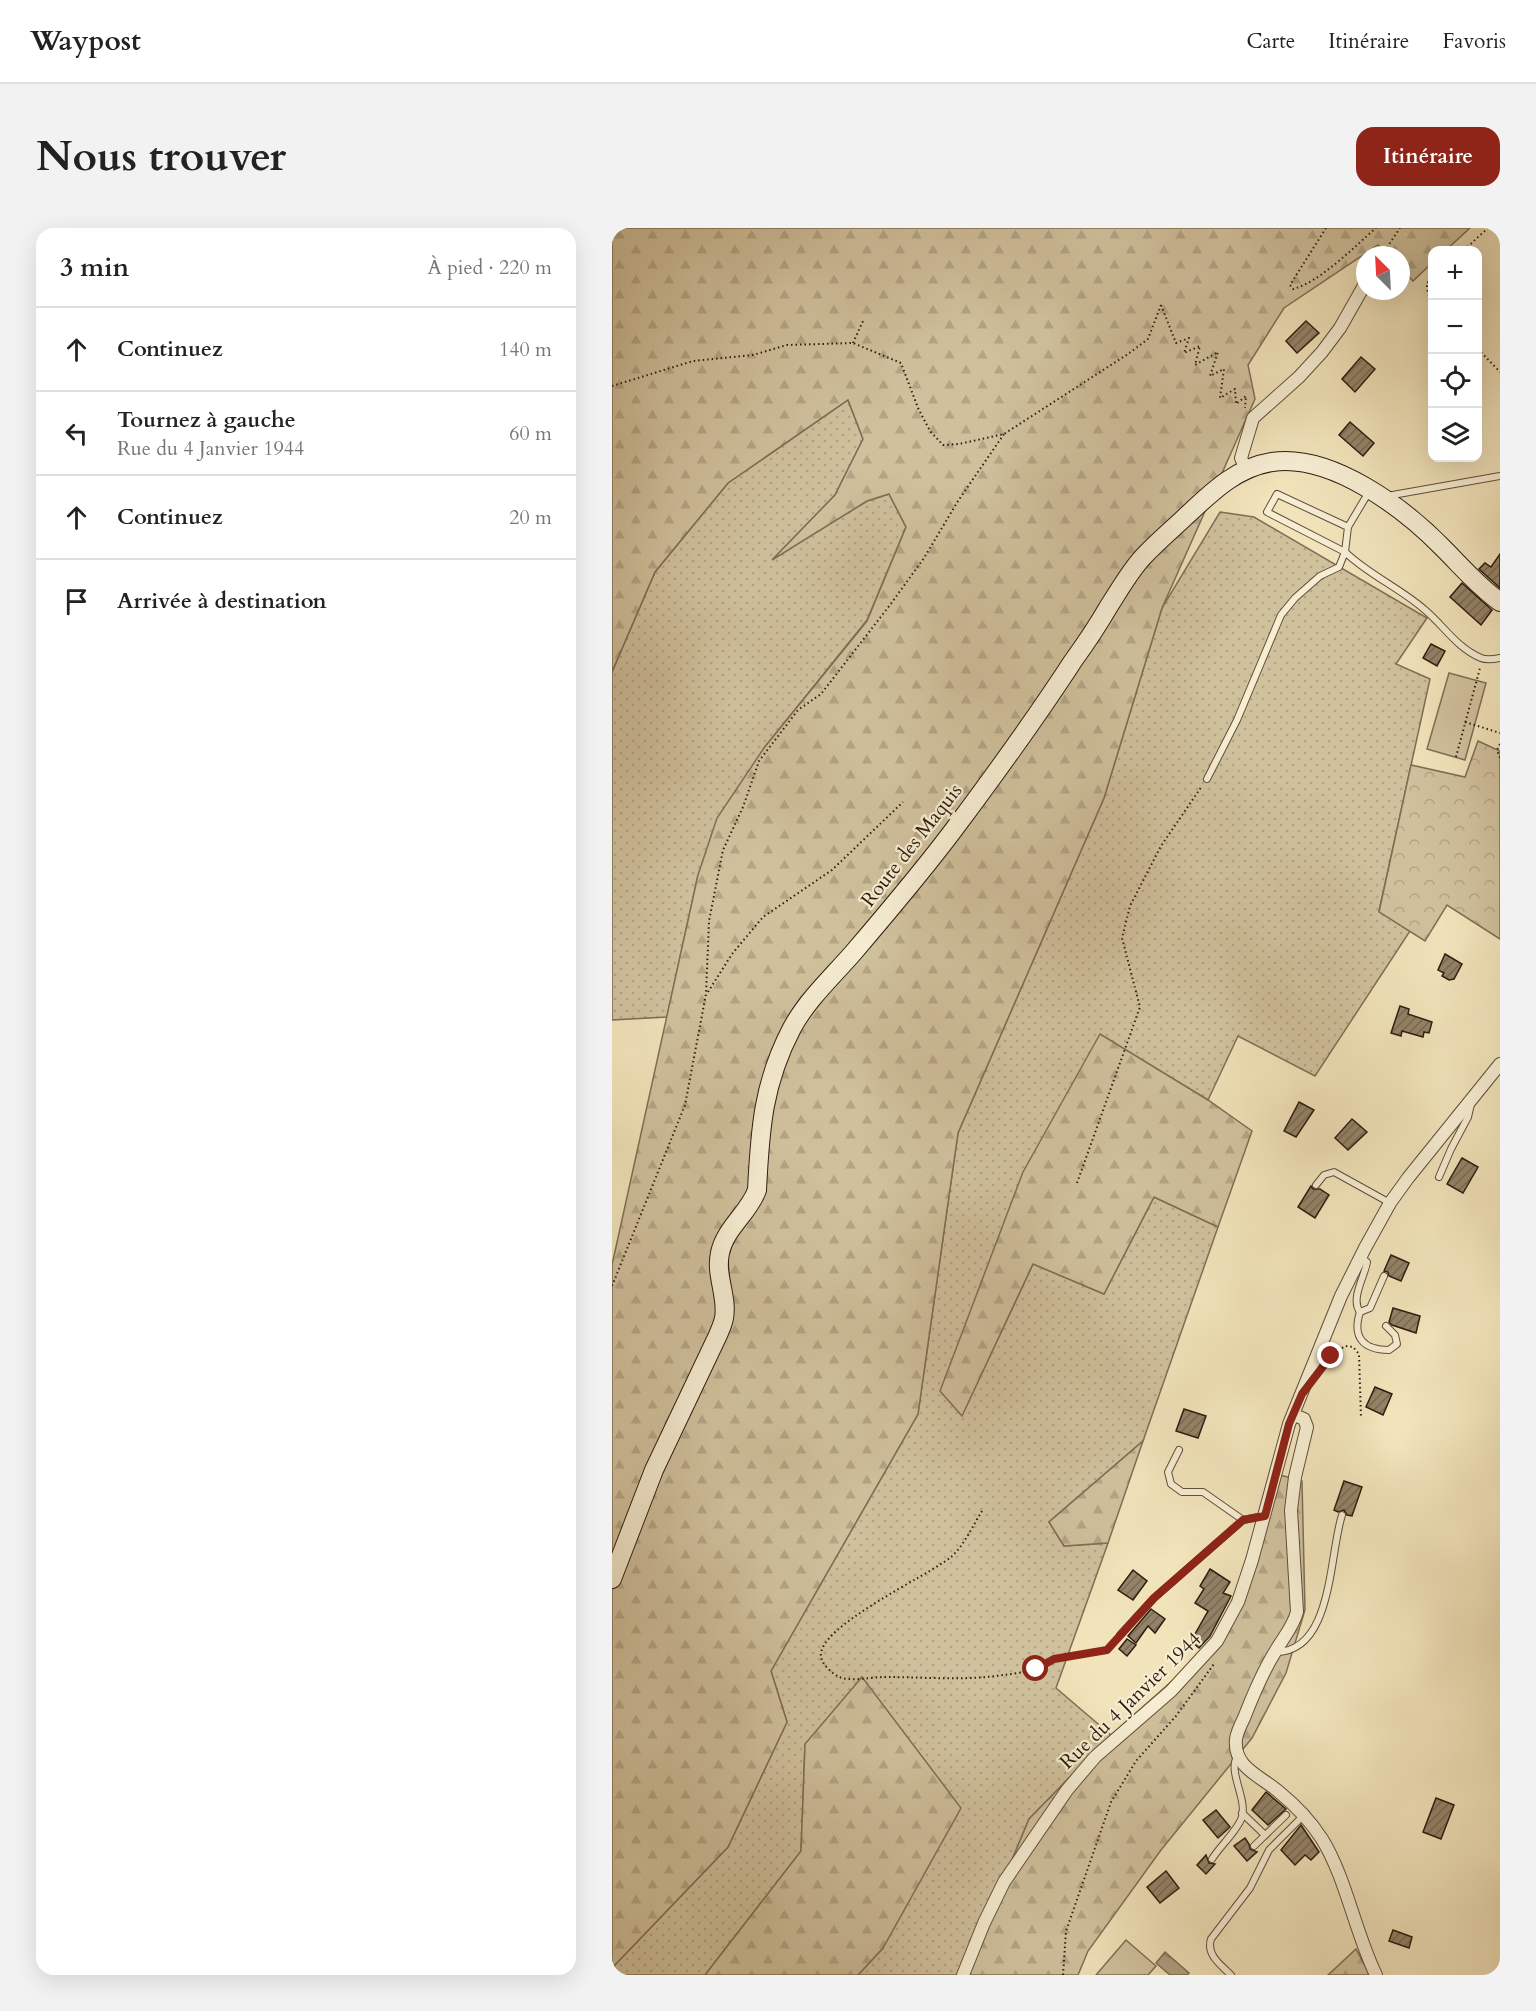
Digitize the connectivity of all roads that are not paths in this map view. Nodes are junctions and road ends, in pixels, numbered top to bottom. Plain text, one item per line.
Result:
1 (1356, 300) edge
2 (1246, 470) junction
3 (1500, 476) edge
4 (1375, 493) junction
5 (1348, 527) junction
6 (1345, 552) junction
7 (1500, 602) edge
8 (1500, 658) edge
9 (1207, 779) road end
10 (1500, 1064) edge
11 (1471, 1100) junction
12 (1439, 1177) dead end
13 (1316, 1185) dead end
14 (1390, 1203) junction
15 (1361, 1257) junction
16 (1384, 1276) dead end
17 (1359, 1312) junction
18 (1386, 1326) dead end
19 (1294, 1414) junction
20 (1179, 1450) dead end
21 (1342, 1515) dead end
22 (1265, 1516) junction
23 (1243, 1520) junction
24 (612, 1579) edge
25 (1120, 1635) road end
26 (1275, 1652) junction
27 (1238, 1757) junction
28 (1242, 1813) junction
29 (1286, 1815) dead end
30 (1303, 1816) junction
31 (1265, 1835) junction
32 (1254, 1846) dead end
33 (1212, 1859) dead end
34 (963, 1975) edge
35 (1231, 1975) edge
36 (1376, 1975) edge

1 - 2 street
2 - 4 street, Route des Maquis
2 - 24 street, Route des Maquis
3 - 4 lane
4 - 5 lane
4 - 7 street, Route des Maquis
5 - 6 lane
5 - 6 lane
6 - 8 lane
6 - 9 lane
10 - 11 street, Rue du 4 Janvier 1944
11 - 12 lane
11 - 14 street, Rue du 4 Janvier 1944
13 - 14 lane
14 - 15 street, Rue du 4 Janvier 1944
15 - 17 lane
15 - 19 street, Rue du 4 Janvier 1944
16 - 17 lane
17 - 18 lane
19 - 22 street, Rue du 4 Janvier 1944
19 - 26 street
20 - 23 lane
21 - 26 lane
22 - 23 lane
22 - 34 street, Rue du 4 Janvier 1944
23 - 25 lane
26 - 27 street
27 - 28 lane
27 - 30 street
28 - 31 lane
28 - 33 lane
29 - 31 lane
30 - 35 lane
30 - 36 street
31 - 32 lane

